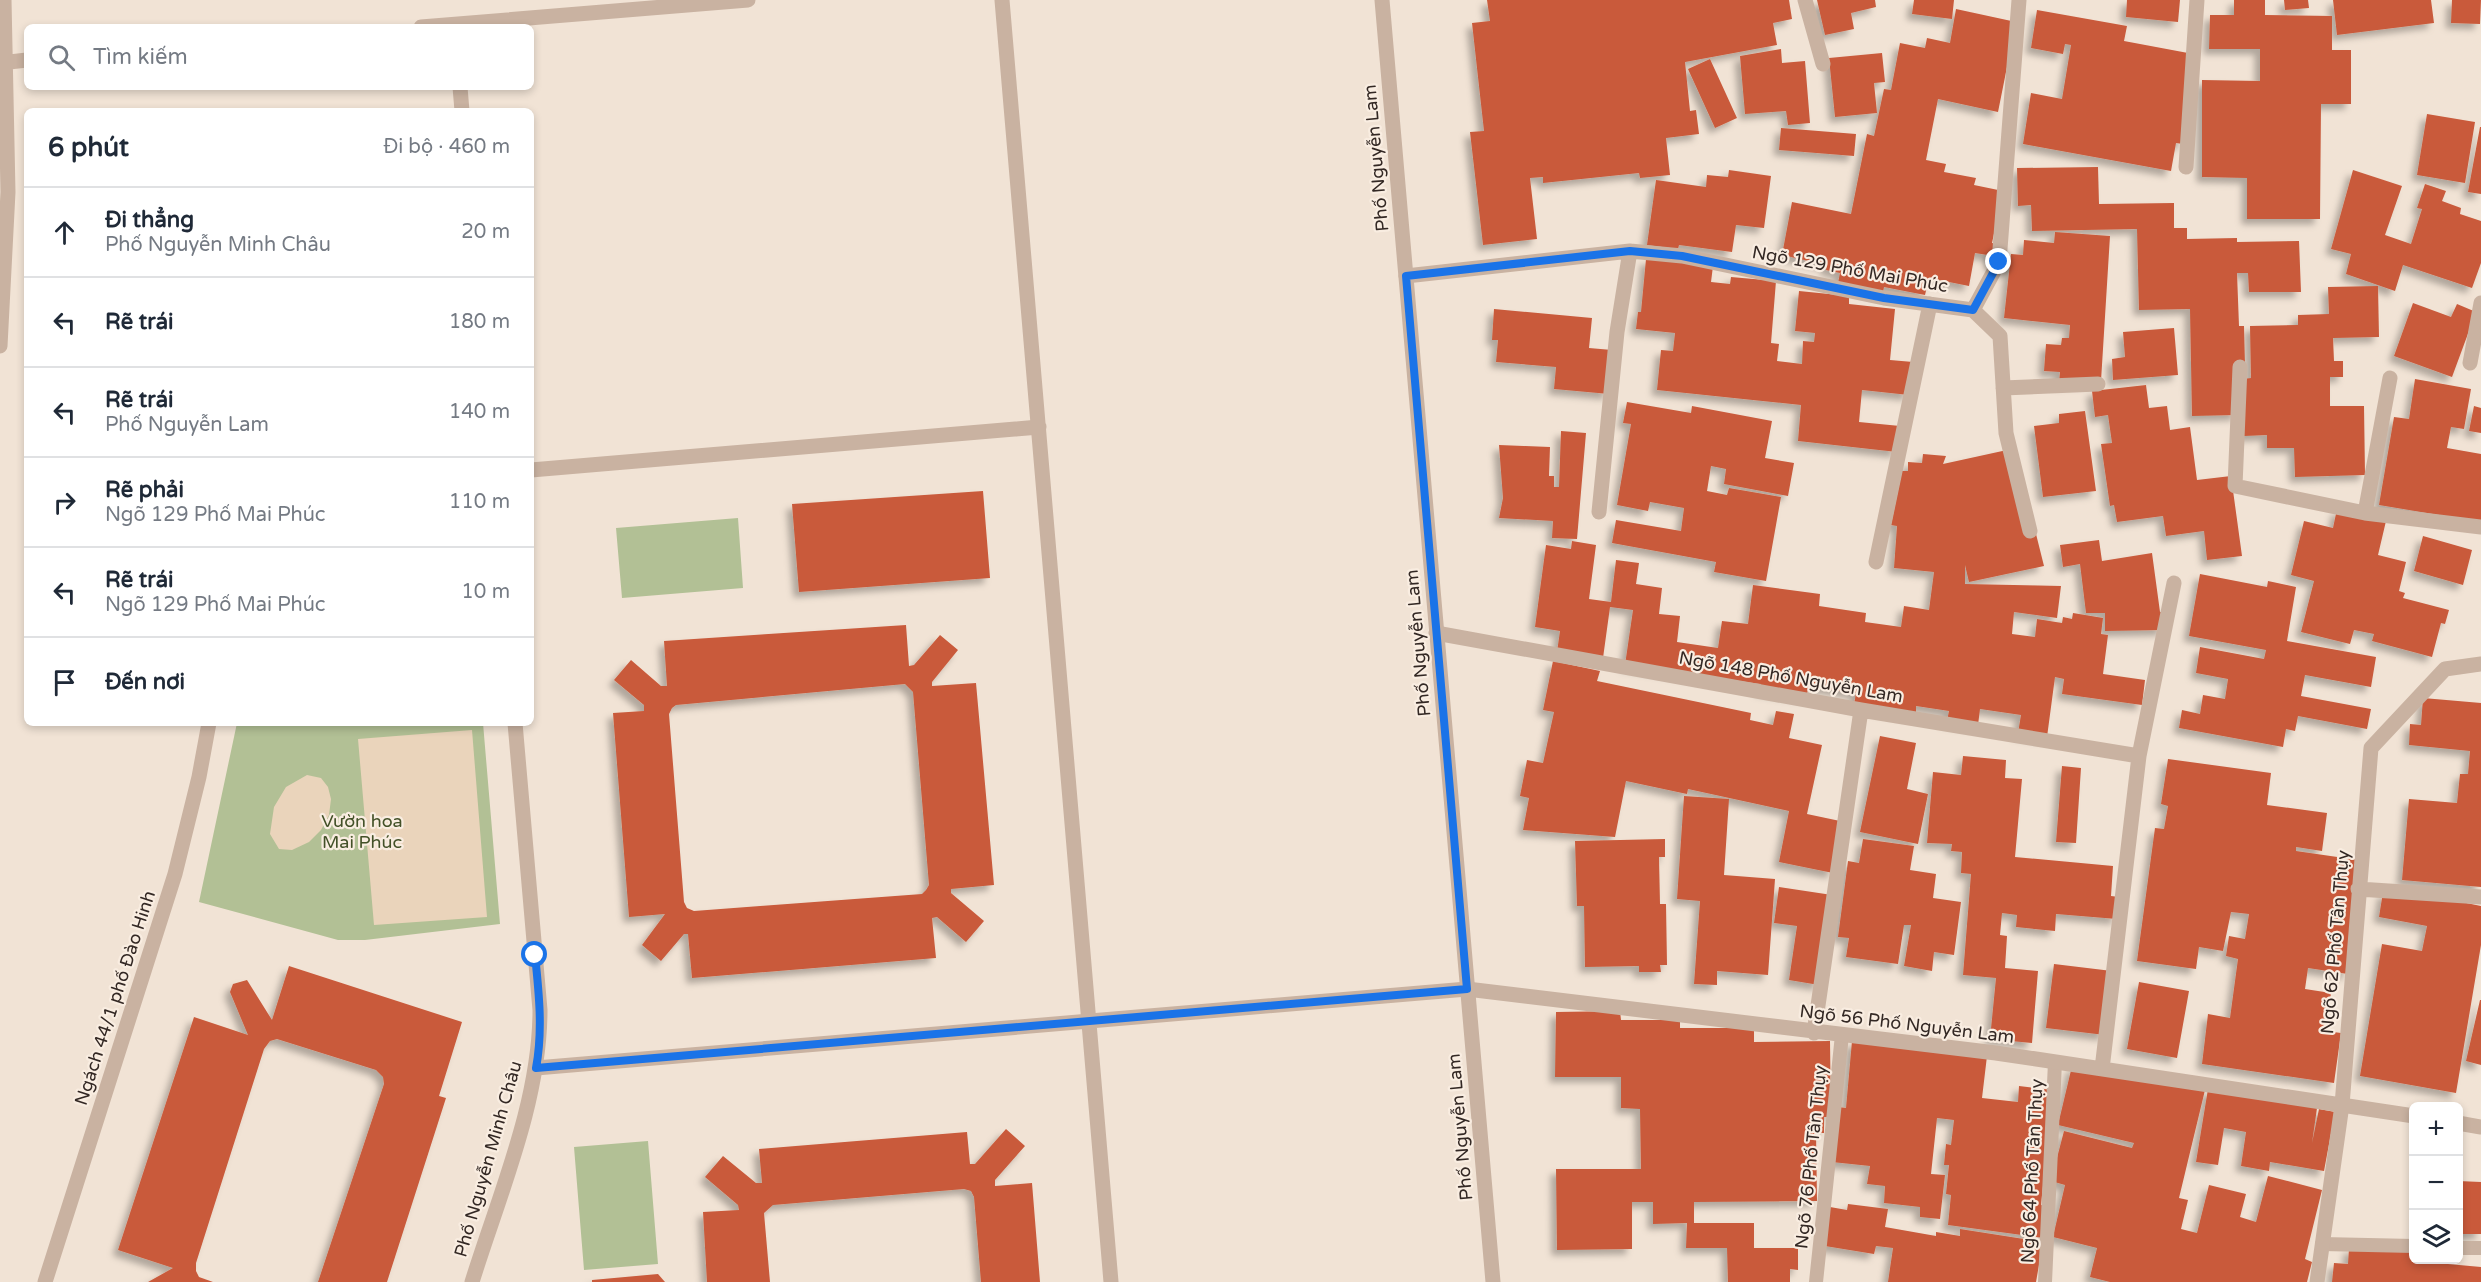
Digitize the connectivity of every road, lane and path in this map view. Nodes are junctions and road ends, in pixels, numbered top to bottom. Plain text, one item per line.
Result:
1 (4, 0) edge
2 (748, 0) edge
3 (1002, 0) edge
4 (1382, 0) edge
5 (1805, 0) edge
6 (2019, 0) edge
7 (2197, 0) edge
8 (686, 3) edge
9 (475, 24) edge
10 (24, 60) edge
11 (3, 62) edge
12 (1823, 64) dead end
13 (460, 90) edge
14 (462, 108) edge
15 (2186, 167) dead end
16 (1630, 251) junction
17 (1406, 276) junction
18 (2481, 303) edge
19 (1930, 304) junction
20 (1973, 310) junction
21 (0, 346) edge
22 (2470, 363) dead end
23 (2240, 368) dead end
24 (2390, 378) dead end
25 (2098, 384) dead end
26 (2003, 388) junction
27 (1039, 427) junction
28 (534, 470) edge
29 (1599, 512) dead end
30 (2365, 513) junction
31 (2481, 527) edge
32 (2030, 531) dead end
33 (1876, 562) dead end
34 (2174, 583) dead end
35 (1436, 633) junction
36 (2481, 663) edge
37 (1861, 710) junction
38 (208, 726) edge
39 (515, 726) edge
40 (2139, 756) junction
41 (2358, 889) junction
42 (2481, 897) edge
43 (1467, 989) junction
44 (1089, 1021) junction
45 (1814, 1033) junction
46 (1842, 1035) junction
47 (2055, 1062) junction
48 (536, 1068) junction
49 (2102, 1069) junction
50 (2342, 1105) junction
51 (2409, 1115) edge
52 (2463, 1124) edge
53 (2481, 1127) edge
54 (2322, 1244) junction
55 (2409, 1246) edge
56 (2463, 1248) edge
57 (2481, 1248) edge
58 (45, 1282) edge
59 (471, 1282) edge
60 (1111, 1282) edge
61 (1493, 1282) edge
62 (1816, 1282) edge
63 (2045, 1282) edge
64 (2317, 1282) edge

1 - 11 street
2 - 8 street
3 - 27 street
4 - 17 street, Phố Nguyễn Lam
5 - 12 street
6 - 20 street
7 - 15 street
8 - 9 street
10 - 11 street
11 - 21 street
13 - 14 street
16 - 17 street, Ngõ 129 Phố Mai Phúc
16 - 19 street, Ngõ 129 Phố Mai Phúc
16 - 29 street
17 - 35 street, Phố Nguyễn Lam
18 - 22 street
19 - 20 street, Ngõ 129 Phố Mai Phúc
19 - 33 street
20 - 26 street
23 - 30 street
24 - 30 street
25 - 26 street
26 - 32 street
27 - 28 street
27 - 44 street
30 - 31 street
34 - 40 street
35 - 37 street, Ngõ 148 Phố Nguyễn Lam
35 - 43 street, Phố Nguyễn Lam
36 - 41 street, Ngõ 62 Phố Tân Thụy
37 - 40 street, Ngõ 148 Phố Nguyễn Lam
37 - 45 street
38 - 58 street, Ngách 44/1 phố Đào Hinh
39 - 48 street, Phố Nguyễn Minh Châu
40 - 49 street
41 - 42 street
41 - 50 street, Ngõ 62 Phố Tân Thụy
43 - 44 street, Ngõ 56 Phố Nguyễn Lam
43 - 45 street, Ngõ 56 Phố Nguyễn Lam
43 - 61 street, Phố Nguyễn Lam
44 - 48 street, Ngõ 56 Phố Nguyễn Lam
44 - 60 street
45 - 46 street, Ngõ 56 Phố Nguyễn Lam
46 - 47 street, Ngõ 56 Phố Nguyễn Lam
46 - 62 lane, Ngõ 76 Phố Tân Thụy
47 - 49 street, Ngõ 56 Phố Nguyễn Lam
47 - 63 lane, Ngõ 64 Phố Tân Thụy
48 - 59 street, Phố Nguyễn Minh Châu
49 - 50 street, Ngõ 56 Phố Nguyễn Lam
50 - 51 street, Ngõ 56 Phố Nguyễn Lam
50 - 54 street, Ngõ 62 Phố Tân Thụy
52 - 53 street
54 - 55 lane
54 - 64 street, Ngõ 62 Phố Tân Thụy
56 - 57 lane

